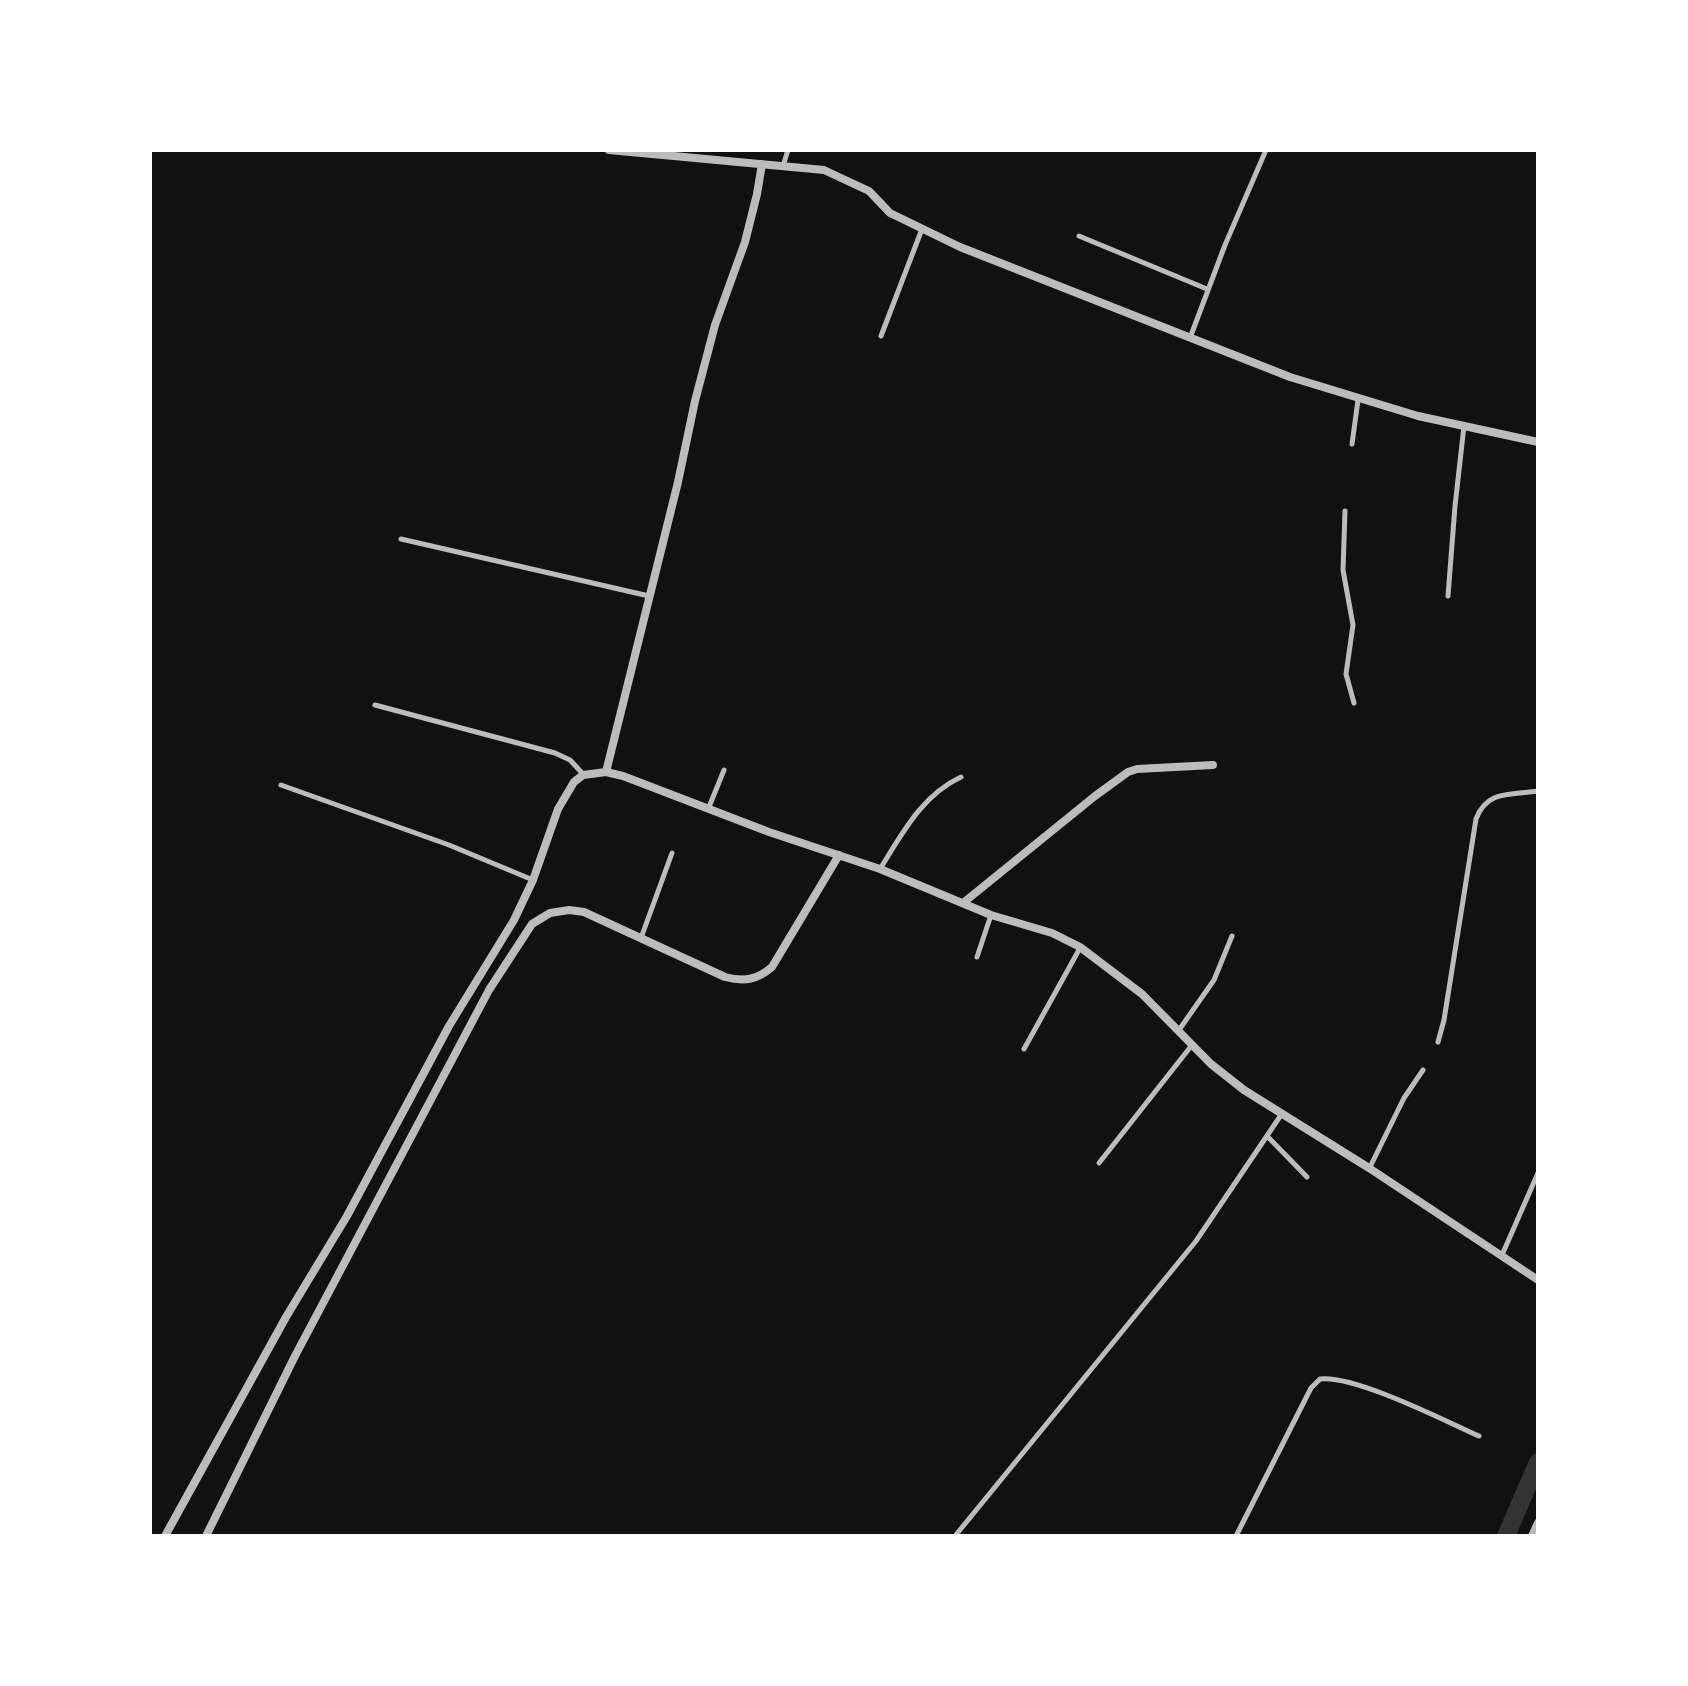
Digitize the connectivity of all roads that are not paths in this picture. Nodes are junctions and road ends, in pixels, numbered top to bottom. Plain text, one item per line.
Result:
1 (609, 150) edge
2 (788, 150) edge
3 (1266, 150) edge
4 (762, 164) junction
5 (783, 166) junction
6 (922, 229) junction
7 (1079, 236) dead end
8 (1207, 289) junction
9 (881, 336) dead end
10 (1190, 338) junction
11 (1358, 400) junction
12 (1464, 426) junction
13 (1538, 442) edge
14 (1352, 444) dead end
15 (1345, 511) dead end
16 (401, 539) dead end
17 (649, 596) junction
18 (1448, 596) dead end
19 (1354, 703) dead end
20 (375, 705) dead end
21 (1213, 765) dead end
22 (724, 770) dead end
23 (606, 772) junction
24 (583, 775) junction
25 (961, 777) dead end
26 (281, 785) dead end
27 (1538, 791) edge
28 (709, 807) junction
29 (672, 853) dead end
30 (839, 855) junction
31 (880, 869) junction
32 (533, 880) junction
33 (963, 903) junction
34 (991, 915) junction
35 (1232, 936) dead end
36 (641, 939) junction
37 (1080, 947) junction
38 (977, 957) dead end
39 (1179, 1030) junction
40 (1438, 1042) dead end
41 (1192, 1044) junction
42 (1024, 1049) dead end
43 (1423, 1070) dead end
44 (1281, 1115) junction
45 (1267, 1136) junction
46 (1099, 1163) dead end
47 (1369, 1168) junction
48 (1538, 1173) edge
49 (1307, 1177) dead end
50 (1502, 1255) junction
51 (1538, 1280) edge
52 (1479, 1436) dead end
53 (1538, 1523) edge
54 (165, 1536) edge
55 (206, 1536) edge
56 (955, 1536) edge
57 (1236, 1536) edge
58 (1532, 1536) edge

1 - 4 street
2 - 5 lane
3 - 8 lane
4 - 5 street
4 - 17 street
5 - 6 street
6 - 9 lane
6 - 10 street
7 - 8 lane
8 - 10 lane
10 - 11 street
11 - 12 street
11 - 14 lane
12 - 13 street
12 - 18 lane
15 - 19 lane
16 - 17 lane
17 - 23 street
20 - 24 lane
21 - 33 street
22 - 28 lane
23 - 24 street
23 - 28 street
24 - 32 street
25 - 31 lane
26 - 32 lane
27 - 40 lane
28 - 30 street
29 - 36 lane
30 - 31 street
30 - 36 street
31 - 33 street
32 - 54 street
33 - 34 street
34 - 37 street
34 - 38 lane
35 - 39 lane
36 - 55 street
37 - 39 street
37 - 42 lane
39 - 41 street
41 - 44 street
41 - 46 lane
43 - 47 lane
44 - 45 lane
44 - 47 street
45 - 49 lane
45 - 56 lane
47 - 50 street
48 - 50 lane
50 - 51 street
52 - 57 lane
53 - 58 street

